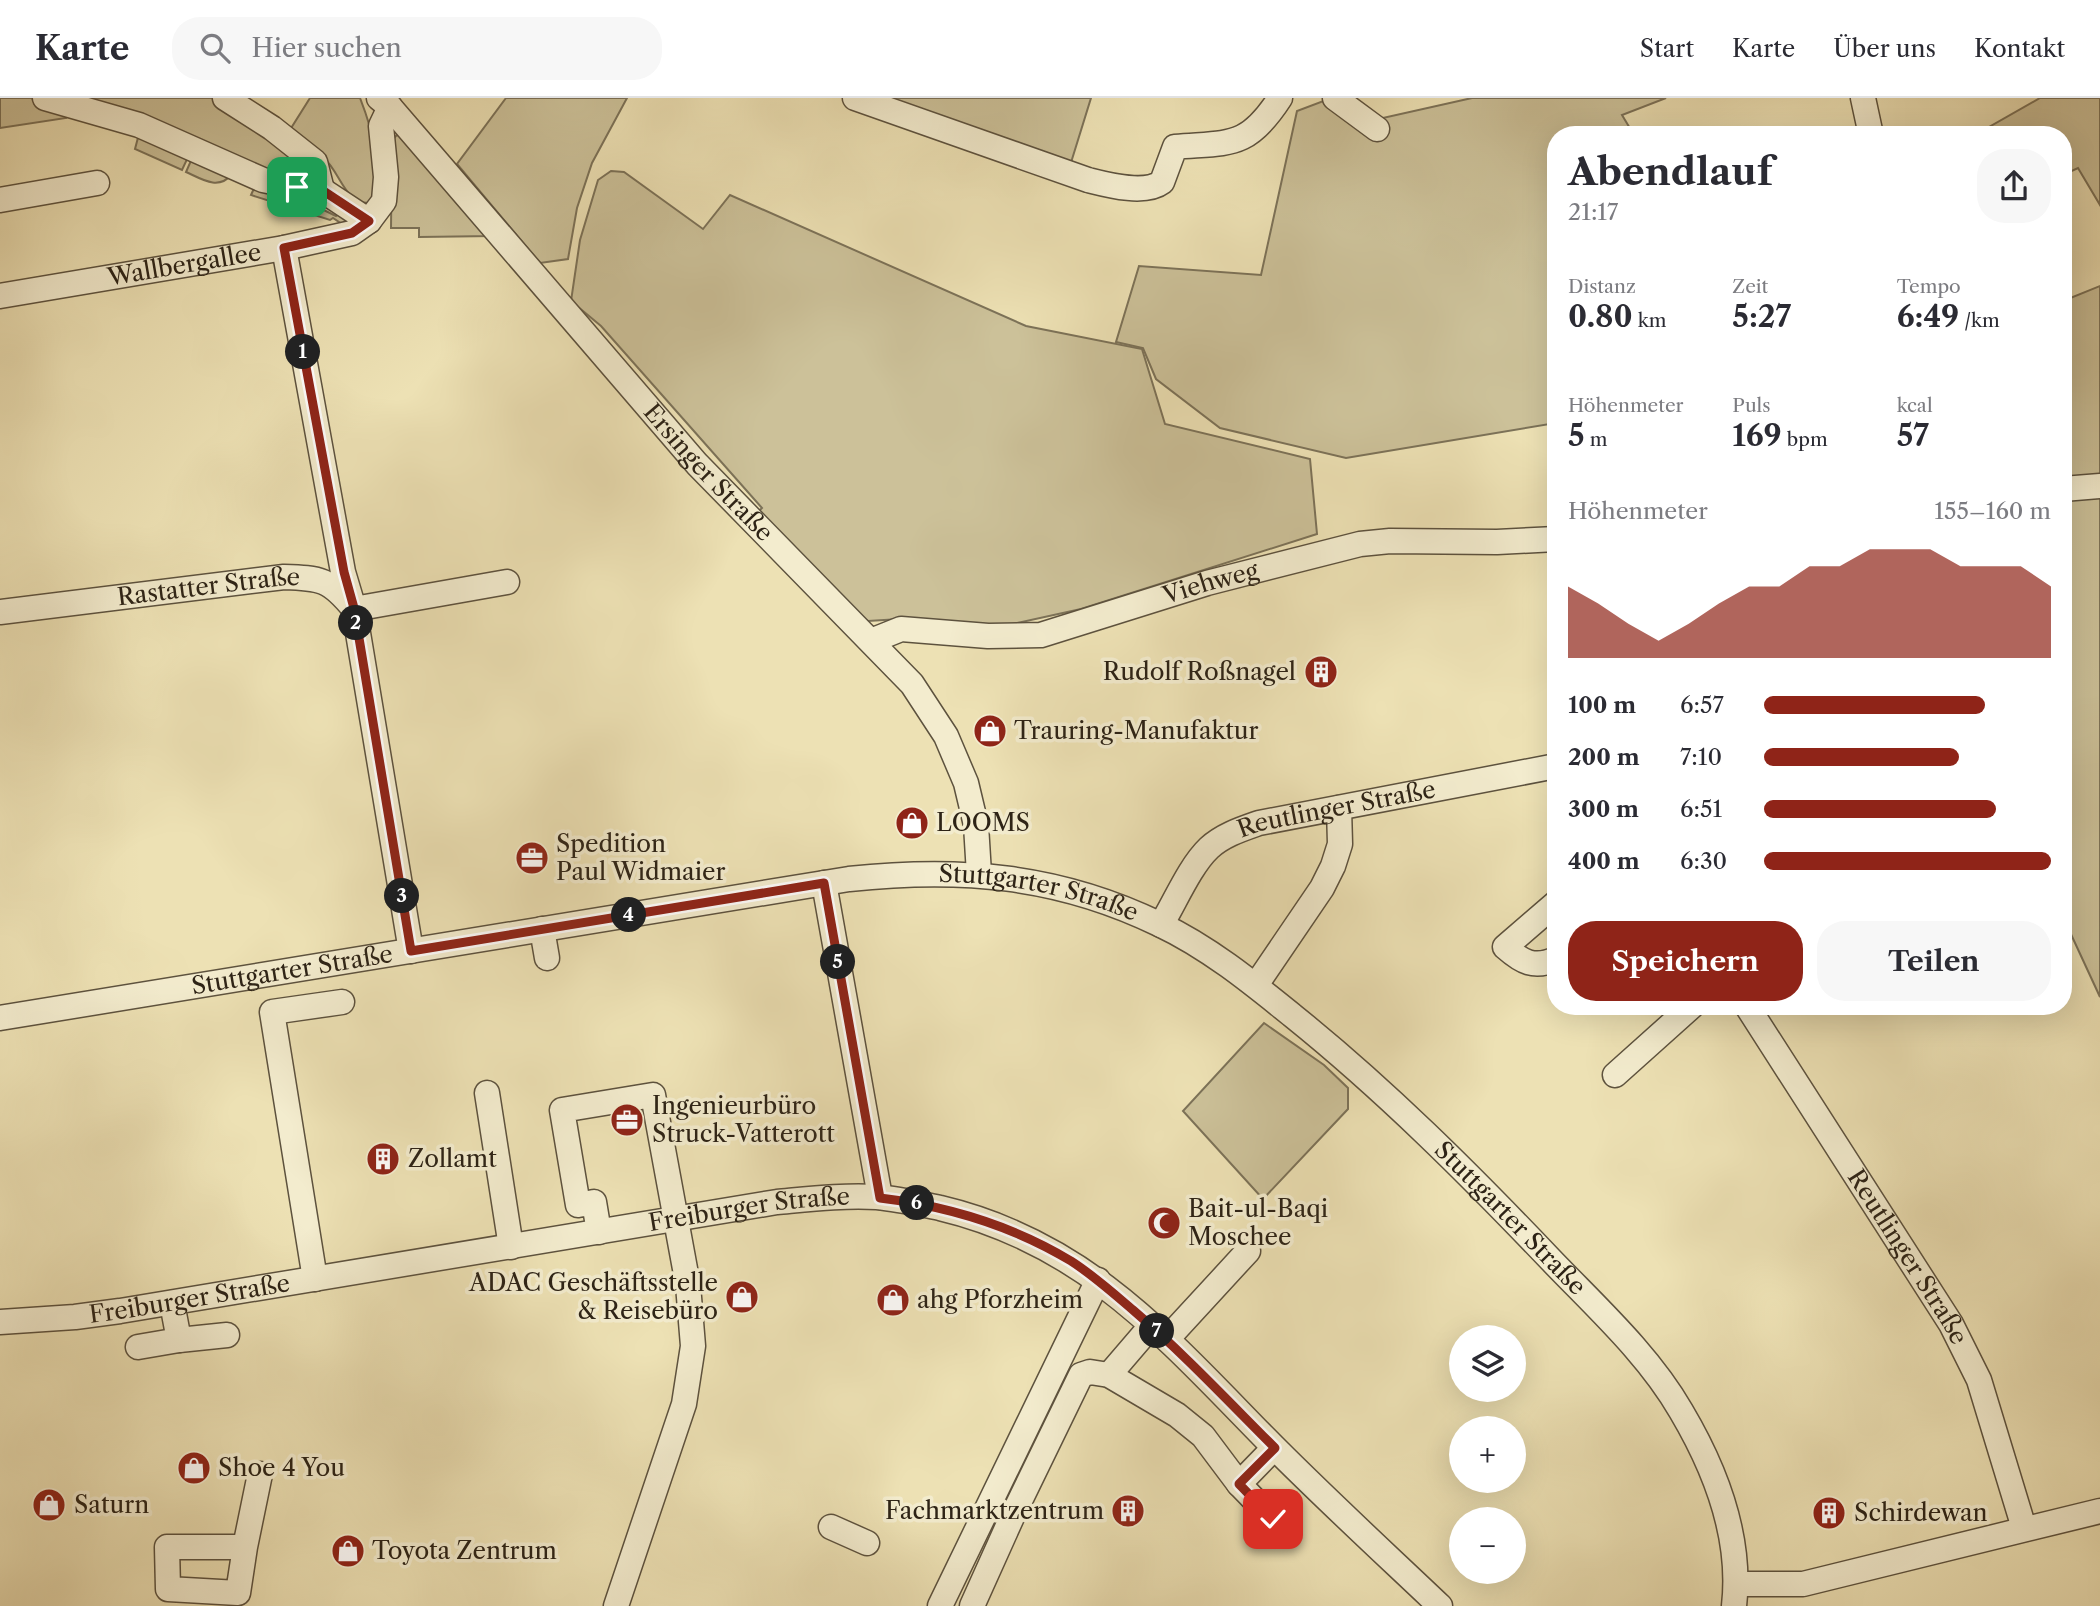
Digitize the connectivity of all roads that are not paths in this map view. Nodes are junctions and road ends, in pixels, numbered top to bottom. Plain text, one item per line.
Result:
1 (45, 98) edge
2 (225, 98) edge
3 (855, 98) edge
4 (1280, 98) edge
5 (1335, 98) edge
6 (1863, 98) edge
7 (385, 102) edge
8 (1869, 126) edge
9 (1377, 129) dead end
10 (97, 183) dead end
11 (322, 190) junction
12 (0, 200) edge
13 (369, 221) junction
14 (284, 248) junction
15 (0, 296) edge
16 (2100, 486) edge
17 (2072, 488) edge
18 (1547, 539) edge
19 (507, 582) dead end
20 (354, 608) junction
21 (0, 612) edge
22 (871, 642) junction
23 (1547, 768) edge
24 (1339, 808) junction
25 (979, 874) junction
26 (824, 883) junction
27 (1547, 911) edge
28 (1161, 925) junction
29 (542, 929) junction
30 (411, 951) junction
31 (547, 958) dead end
32 (1547, 962) edge
33 (1256, 985) junction
34 (342, 1002) dead end
35 (1682, 1015) edge
36 (1753, 1015) edge
37 (0, 1018) edge
38 (1615, 1075) dead end
39 (487, 1093) dead end
40 (880, 1198) junction
41 (675, 1219) junction
42 (599, 1232) junction
43 (511, 1247) junction
44 (1248, 1251) dead end
45 (315, 1279) junction
46 (1098, 1280) junction
47 (172, 1303) junction
48 (0, 1322) edge
49 (127, 1330) junction
50 (1159, 1332) junction
51 (227, 1335) dead end
52 (179, 1340) junction
53 (1109, 1375) junction
54 (1275, 1448) junction
55 (260, 1474) dead end
56 (1239, 1484) junction
57 (2100, 1511) edge
58 (1273, 1519) dead end
59 (831, 1527) dead end
60 (2024, 1528) junction
61 (867, 1543) dead end
62 (245, 1547) junction
63 (1735, 1595) edge
64 (184, 1598) edge
65 (232, 1599) edge
66 (616, 1606) edge
67 (940, 1606) edge
68 (972, 1606) edge
69 (1440, 1606) edge

1 - 11 street
2 - 11 street
3 - 4 street
5 - 9 street
6 - 8 street
7 - 13 street
7 - 22 street, Ersinger Straße
10 - 12 street
11 - 13 street
13 - 14 street, Wallbergallee
14 - 15 street, Wallbergallee
14 - 20 street
16 - 17 street
18 - 22 street, Viehweg
19 - 20 street
20 - 21 street, Rastatter Straße
20 - 30 street
22 - 25 street, Ersinger Straße
23 - 24 street, Reutlinger Straße
24 - 28 street, Reutlinger Straße
24 - 33 street
25 - 26 street, Stuttgarter Straße
25 - 28 street, Stuttgarter Straße
26 - 29 street, Stuttgarter Straße
26 - 40 street
27 - 32 street
28 - 33 street, Stuttgarter Straße
29 - 30 street, Stuttgarter Straße
29 - 31 street
30 - 37 street, Stuttgarter Straße
33 - 63 street, Stuttgarter Straße
34 - 45 street
35 - 38 street
36 - 60 street, Reutlinger Straße
39 - 43 street
40 - 41 street, Freiburger Straße
40 - 46 street, Freiburger Straße
41 - 42 street, Freiburger Straße
41 - 42 street
41 - 66 street
42 - 43 street, Freiburger Straße
43 - 45 street, Freiburger Straße
44 - 50 street
45 - 47 street, Freiburger Straße
46 - 50 street, Freiburger Straße
46 - 67 street
47 - 49 street, Freiburger Straße
47 - 52 street
48 - 49 street, Freiburger Straße
49 - 52 street
50 - 53 street
50 - 54 street, Freiburger Straße
51 - 52 street
53 - 56 street
53 - 68 street
54 - 56 street
54 - 69 street, Freiburger Straße
55 - 62 street
56 - 58 street
57 - 60 street
59 - 61 street
60 - 63 street
62 - 64 street
62 - 65 street
64 - 65 street

